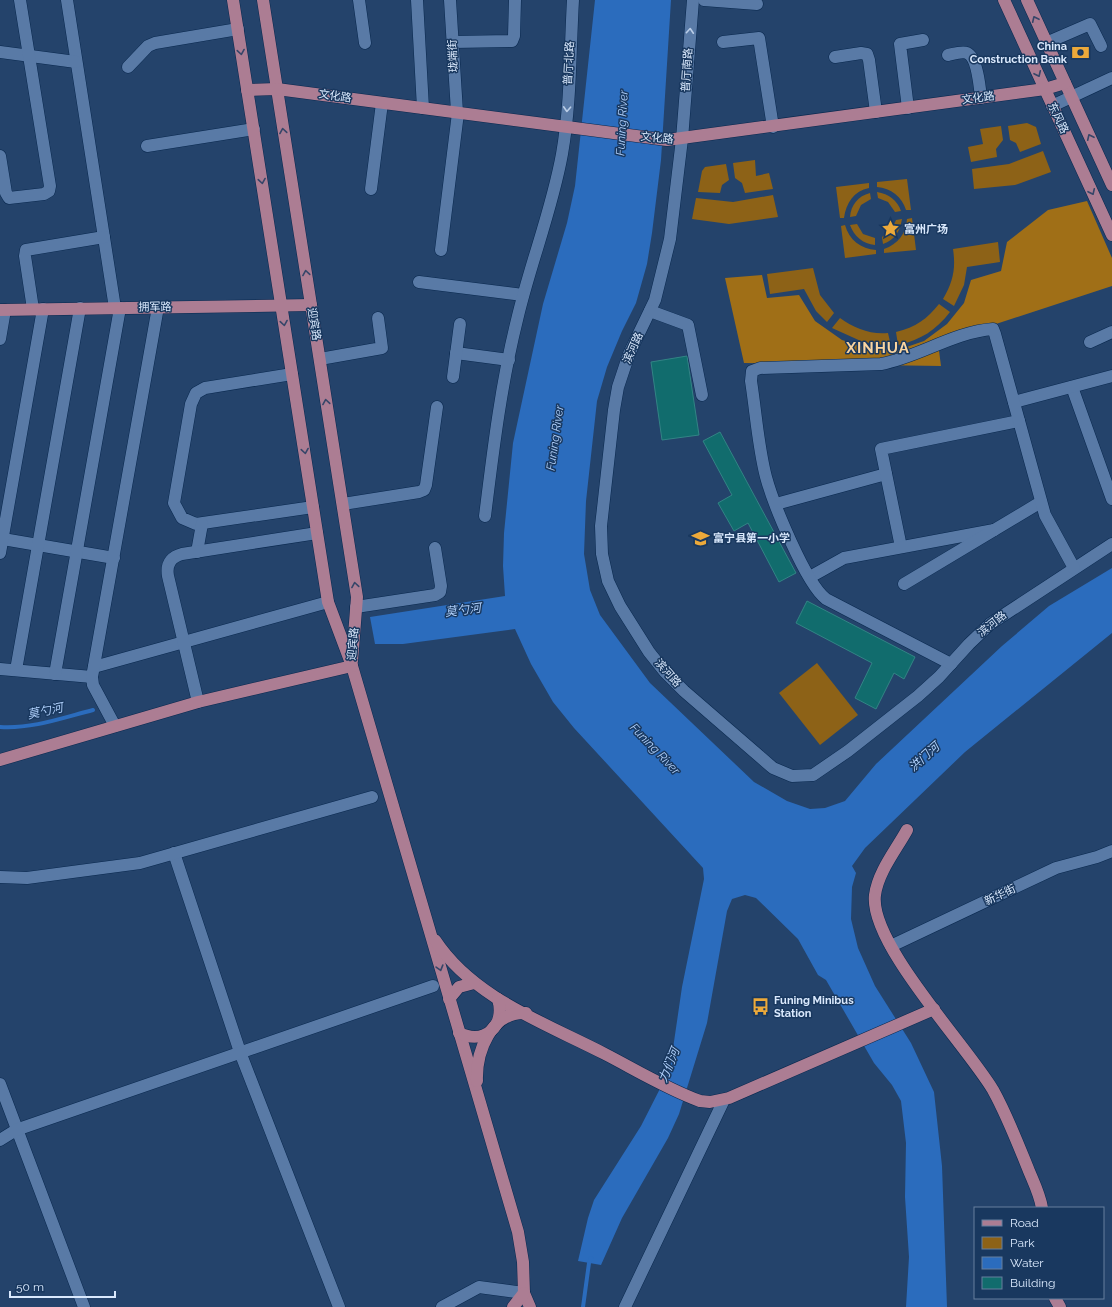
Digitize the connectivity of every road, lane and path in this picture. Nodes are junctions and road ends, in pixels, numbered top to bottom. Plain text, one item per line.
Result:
1 (20, 0) edge
2 (67, 0) edge
3 (233, 0) edge
4 (263, 0) edge
5 (359, 0) edge
6 (417, 0) edge
7 (450, 0) edge
8 (515, 0) edge
9 (573, 0) edge
10 (693, 0) edge
11 (704, 0) edge
12 (1004, 0) edge
13 (1027, 0) edge
14 (757, 4) dead end
15 (238, 29) junction
16 (923, 40) dead end
17 (453, 42) junction
18 (723, 42) dead end
19 (365, 43) dead end
20 (1046, 43) junction
21 (1101, 46) dead end
22 (0, 52) edge
23 (948, 55) dead end
24 (29, 56) junction
25 (835, 57) dead end
26 (76, 62) junction
27 (128, 67) dead end
28 (1112, 78) edge
29 (1065, 84) junction
30 (277, 89) junction
31 (1045, 89) junction
32 (247, 90) junction
33 (1071, 97) junction
34 (981, 98) junction
35 (382, 103) junction
36 (1052, 106) junction
37 (423, 108) junction
38 (908, 108) junction
39 (876, 112) junction
40 (458, 113) junction
41 (566, 127) junction
42 (773, 127) junction
43 (254, 129) junction
44 (682, 139) junction
45 (148, 146) dead end
46 (0, 156) edge
47 (1112, 185) edge
48 (371, 189) dead end
49 (1112, 235) edge
50 (104, 237) junction
51 (441, 250) dead end
52 (419, 282) dead end
53 (523, 295) junction
54 (281, 305) junction
55 (311, 305) junction
56 (158, 307) junction
57 (80, 308) junction
58 (117, 308) junction
59 (38, 309) junction
60 (3, 310) edge
61 (650, 312) junction
62 (378, 318) dead end
63 (460, 324) dead end
64 (1112, 332) edge
65 (0, 339) edge
66 (1090, 342) dead end
67 (456, 353) junction
68 (320, 359) junction
69 (509, 360) junction
70 (292, 374) junction
71 (1112, 376) edge
72 (452, 377) dead end
73 (1072, 387) junction
74 (702, 395) dead end
75 (1014, 402) junction
76 (437, 407) dead end
77 (1019, 421) junction
78 (886, 474) junction
79 (1112, 499) edge
80 (1041, 502) junction
81 (342, 504) junction
82 (776, 504) junction
83 (313, 506) junction
84 (485, 516) dead end
85 (202, 524) junction
86 (994, 530) junction
87 (317, 533) junction
88 (2, 539) junction
89 (1112, 544) edge
90 (38, 545) junction
91 (900, 547) junction
92 (435, 548) dead end
93 (76, 552) junction
94 (197, 552) junction
95 (0, 553) edge
96 (114, 558) junction
97 (1074, 568) junction
98 (810, 577) junction
99 (904, 584) dead end
100 (328, 602) junction
101 (356, 607) junction
102 (184, 642) junction
103 (951, 664) junction
104 (352, 666) junction
105 (0, 669) edge
106 (16, 670) junction
107 (93, 672) junction
108 (55, 674) junction
109 (198, 702) junction
110 (115, 726) junction
111 (0, 760) edge
112 (372, 797) dead end
113 (907, 830) dead end
114 (1112, 851) edge
115 (174, 853) junction
116 (0, 877) edge
117 (429, 930) junction
118 (891, 946) junction
119 (474, 983) junction
120 (433, 986) dead end
121 (449, 999) junction
122 (498, 999) junction
123 (934, 1009) junction
124 (526, 1014) junction
125 (494, 1028) junction
126 (459, 1033) junction
127 (240, 1052) junction
128 (0, 1084) edge
129 (478, 1098) junction
130 (723, 1102) dead end
131 (16, 1130) junction
132 (0, 1140) edge
133 (1042, 1207) edge
134 (524, 1293) junction
135 (84, 1307) edge
136 (339, 1307) edge
137 (442, 1307) edge
138 (513, 1307) edge
139 (530, 1307) edge
140 (625, 1307) edge

1 - 24 street
2 - 26 street
3 - 15 main road, 迎宾路
4 - 30 main road, 迎宾路
5 - 19 street
6 - 37 street
7 - 17 street, 珑端街
8 - 17 street
9 -> 41 street, 普厅北路
44 -> 10 street, 普厅南路
11 - 14 street
12 -> 31 main road, 东风路
20 -> 13 main road, 东风路
15 - 27 street
15 -> 32 main road, 迎宾路
16 - 38 street
17 - 40 street, 珑端街
18 - 42 street
20 - 21 street
20 - 29 main road, 东风路
22 - 24 street
23 - 34 street
24 - 26 street
24 - 46 street
25 - 39 street
26 - 50 street
28 - 33 street
29 - 31 main road, 文化路
29 - 33 main road, 东风路
30 - 32 main road, 文化路
30 - 35 main road, 文化路
55 -> 30 main road, 迎宾路
31 - 34 main road, 文化路
31 - 36 main road, 东风路
32 - 43 main road, 迎宾路
33 - 36 street
47 -> 33 main road, 东风路
34 - 38 main road, 文化路
35 - 37 main road, 文化路
35 - 48 street
36 -> 49 main road, 东风路
37 - 40 main road, 文化路
38 - 39 main road, 文化路
39 - 42 main road, 文化路
40 - 41 main road, 文化路
40 - 51 street, 珑端街
41 - 44 main road, 文化路
41 - 53 street, 普厅北路
42 - 44 main road, 文化路
43 - 45 street
43 -> 54 main road, 迎宾路
44 - 61 street, 滨河路
50 - 58 street
50 - 59 street
52 - 53 street
53 - 69 street, 普厅北路
54 - 55 main road, 拥军路
54 - 56 main road, 拥军路
54 -> 70 main road, 迎宾路
55 - 68 main road, 迎宾路
56 - 58 main road, 拥军路
56 - 96 street
57 - 58 main road, 拥军路
57 - 59 main road, 拥军路
57 - 90 street
58 - 93 street
59 - 60 main road, 拥军路
59 - 88 street
60 - 65 street
61 - 74 street
61 - 103 street, 滨河路
62 - 68 street
63 - 67 street
64 - 66 street
67 - 69 street
67 - 72 street
81 -> 68 main road, 迎宾路
69 - 84 street, 普厅北路
70 -> 83 main road, 迎宾路
70 - 85 street
71 - 73 street
73 - 75 street
73 - 79 street
75 - 77 street
75 - 82 street
76 - 81 street
77 - 78 street
77 - 80 street
78 - 82 street
78 - 91 street
80 - 86 street
80 - 97 street
101 -> 81 main road, 迎宾路
82 - 98 street
83 - 85 street
83 - 87 main road, 迎宾路
85 - 94 street
86 - 91 street
86 - 99 street
87 - 94 street
87 - 100 main road, 迎宾路
88 - 90 street
88 - 95 street
89 - 97 street, 滨河路
90 - 93 street
90 - 106 street
91 - 98 street
92 - 101 street
93 - 96 street
93 - 108 street
94 - 102 street
96 - 107 street
97 - 103 street, 滨河路
98 - 103 street
100 - 102 street
100 - 104 main road, 迎宾路
101 - 104 main road, 迎宾路
102 - 107 street
102 - 109 street
104 - 109 main road
104 - 117 main road
105 - 106 street
106 - 108 street
107 - 108 street
107 - 110 street
109 - 110 main road
110 - 111 main road
112 - 115 street
113 - 118 main road
114 - 118 street, 新华街
115 - 116 street
115 - 127 street
117 - 119 main road
117 -> 121 main road
118 - 123 main road
119 - 121 main road
119 - 122 main road
120 - 127 street
121 - 126 main road
122 - 124 main road
122 - 125 main road
123 - 124 main road
123 - 133 main road
124 - 125 main road
125 - 126 main road
125 - 129 main road
126 - 129 main road
127 - 131 street
127 - 136 street
128 - 131 street
129 - 134 main road
130 - 140 street
131 - 132 street
131 - 135 street
134 - 137 street
134 - 138 main road
134 - 139 main road

